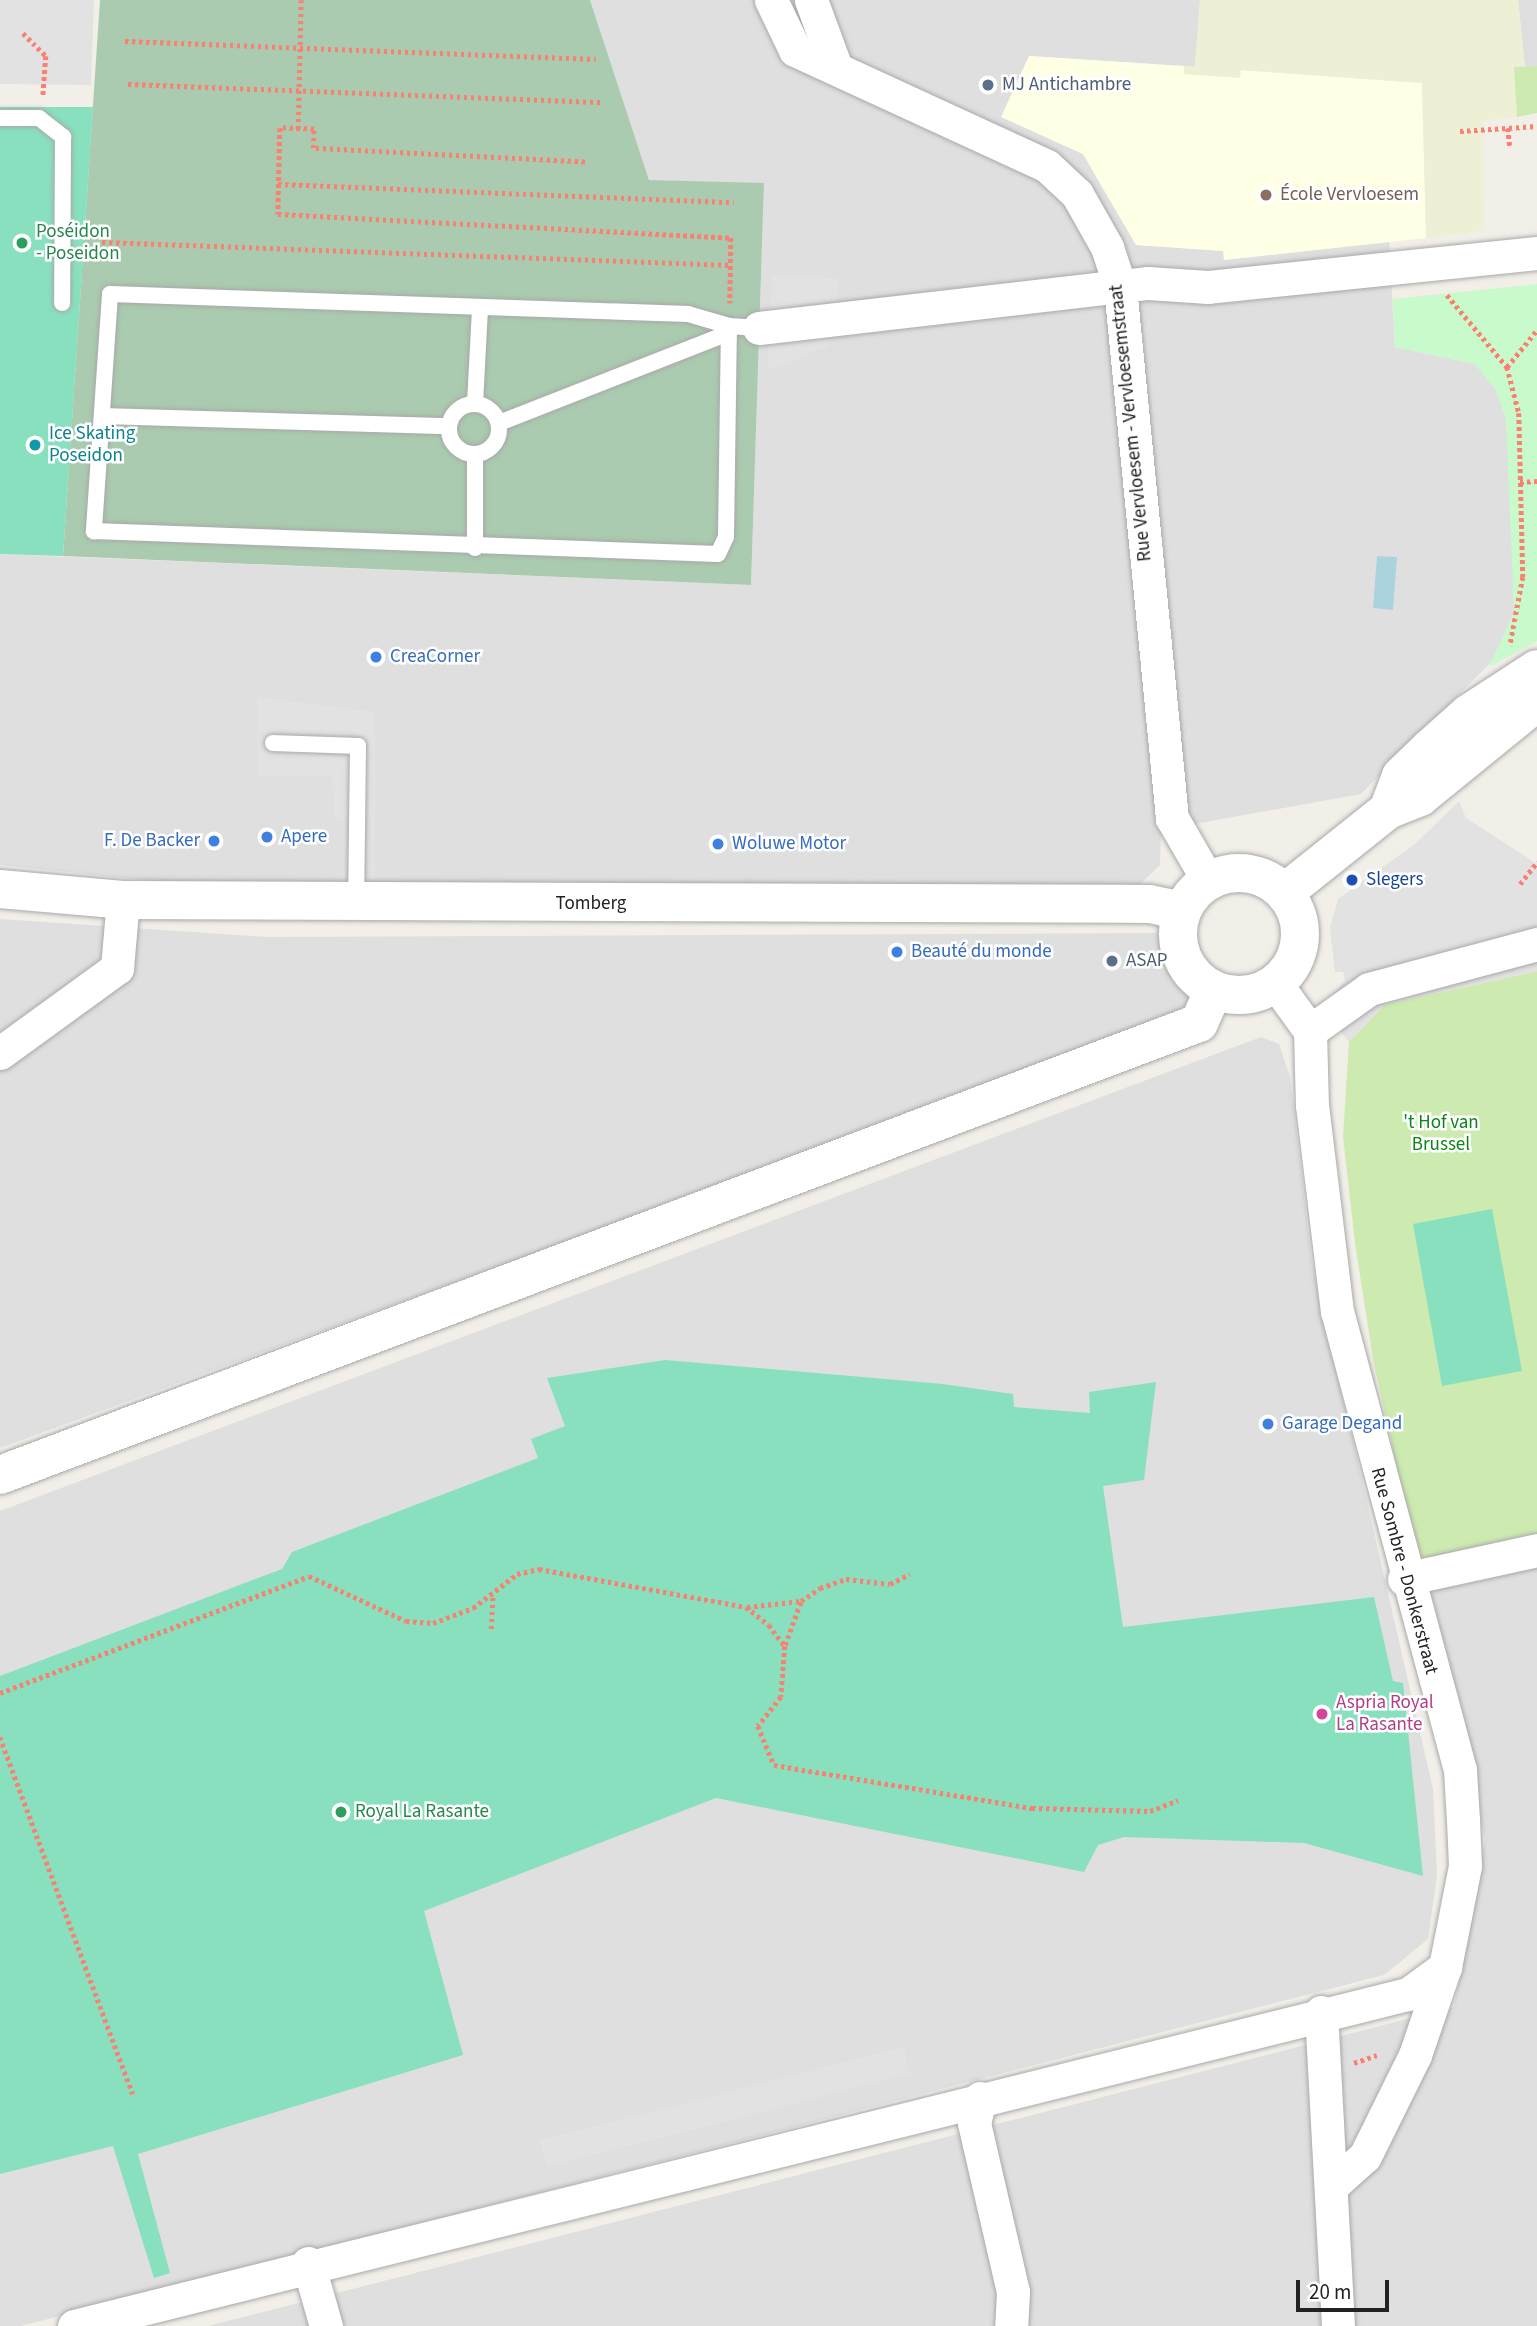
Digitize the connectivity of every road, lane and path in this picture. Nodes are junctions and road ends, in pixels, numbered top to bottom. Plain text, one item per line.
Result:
1 (301, 0) edge
2 (771, 0) edge
3 (811, 0) edge
4 (23, 33) dead end
5 (125, 41) dead end
6 (300, 46) junction
7 (596, 59) dead end
8 (836, 68) junction
9 (128, 84) dead end
10 (45, 85) dead end
11 (299, 90) junction
12 (602, 102) dead end
13 (0, 118) edge
14 (1537, 126) edge
15 (1508, 128) junction
16 (298, 129) junction
17 (1460, 131) dead end
18 (1510, 148) dead end
19 (585, 162) dead end
20 (278, 184) junction
21 (734, 202) dead end
22 (102, 242) dead end
23 (1537, 253) edge
24 (1438, 263) junction
25 (731, 265) junction
26 (1120, 287) junction
27 (62, 303) dead end
28 (480, 309) junction
29 (739, 329) junction
30 (1537, 330) edge
31 (1507, 367) junction
32 (475, 404) junction
33 (102, 416) junction
34 (499, 423) junction
35 (449, 426) junction
36 (475, 455) junction
37 (1537, 481) edge
38 (1520, 482) junction
39 (475, 548) junction
40 (1522, 661) edge
41 (1537, 702) edge
42 (273, 743) dead end
43 (1388, 810) junction
44 (1537, 862) edge
45 (1209, 882) junction
46 (1520, 884) dead end
47 (0, 889) edge
48 (1284, 893) junction
49 (123, 900) junction
50 (356, 904) junction
51 (1182, 911) junction
52 (1537, 944) edge
53 (1276, 984) junction
54 (1214, 990) junction
55 (1310, 1031) junction
56 (0, 1053) edge
57 (0, 1475) edge
58 (1537, 1550) edge
59 (910, 1574) dead end
60 (1404, 1579) junction
61 (493, 1595) junction
62 (801, 1601) junction
63 (746, 1607) junction
64 (491, 1629) dead end
65 (785, 1646) junction
66 (0, 1693) edge
67 (0, 1737) edge
68 (1178, 1800) dead end
69 (1446, 1967) junction
70 (1321, 2012) junction
71 (1392, 2052) dead end
72 (1343, 2064) dead end
73 (133, 2094) dead end
74 (981, 2098) junction
75 (1335, 2183) junction
76 (308, 2263) junction
77 (74, 2326) edge
78 (326, 2326) edge
79 (1011, 2326) edge
80 (1338, 2326) edge

1 - 6 path
2 - 8 street, Rue Vervloesem - Vervloesemstraat
3 - 8 street
4 - 10 path
5 - 6 path
6 - 7 path
6 - 11 path
8 - 26 street, Rue Vervloesem - Vervloesemstraat
9 - 11 path
11 - 12 path
11 - 16 path
13 - 27 lane
14 - 15 path
15 - 17 path
15 - 18 path
16 - 19 path
16 - 20 path
20 - 21 path
20 - 25 path
22 - 25 path
23 - 24 street
24 - 26 street
24 - 31 path
25 - 29 path
26 - 29 street
26 - 45 street, Rue Vervloesem - Vervloesemstraat
28 - 29 lane
28 - 32 lane
28 - 33 lane
29 - 34 lane
29 - 39 lane
30 - 31 path
31 - 38 path
32 - 34 lane
32 - 35 lane
33 - 35 lane
33 - 39 lane
34 - 36 lane
35 - 36 lane
36 - 39 lane
37 - 38 path
38 - 40 path
40 - 43 street
41 - 43 street
42 - 50 lane
43 - 48 street
44 - 46 path
45 - 48 street
45 - 51 street
47 - 49 street, Tomberg
48 - 53 street
49 - 50 street, Tomberg
49 - 56 street
50 - 51 street, Tomberg
51 - 54 street
52 - 55 street
53 - 54 street
53 - 55 street
54 - 57 street
55 - 60 street, Rue Sombre - Donkerstraat
58 - 60 street
59 - 62 path
60 - 69 street, Rue Sombre - Donkerstraat
61 - 63 path
61 - 64 path
61 - 66 path
62 - 63 path
62 - 65 path
63 - 65 path
65 - 68 path
67 - 73 path
69 - 70 street
69 - 75 street, Rue Sombre - Donkerstraat
70 - 74 street
70 - 75 street
71 - 72 path
74 - 76 street
74 - 79 street
75 - 80 street
76 - 77 street
76 - 78 street

